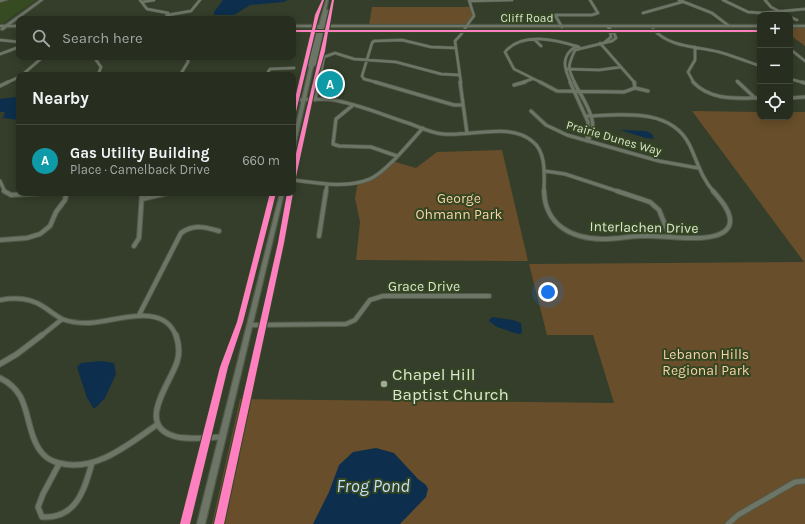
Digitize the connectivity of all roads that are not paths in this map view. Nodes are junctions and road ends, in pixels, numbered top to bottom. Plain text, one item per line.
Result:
1 (6, 0) edge
2 (42, 0) edge
3 (154, 0) edge
4 (200, 0) edge
5 (328, 0) edge
6 (506, 0) edge
7 (512, 0) edge
8 (590, 0) edge
9 (679, 0) edge
10 (722, 0) edge
11 (765, 0) edge
12 (0, 1) edge
13 (141, 1) edge
14 (469, 1) edge
15 (682, 2) junction
16 (805, 9) edge
17 (778, 11) junction
18 (643, 12) dead end
19 (168, 15) joint
20 (19, 16) edge
21 (16, 18) edge
22 (793, 18) edge
23 (797, 20) dead end
24 (562, 26) junction
25 (729, 26) junction
26 (1, 28) edge
27 (16, 28) edge
28 (296, 28) edge
29 (319, 28) junction
30 (323, 28) junction
31 (466, 28) junction
32 (757, 28) edge
33 (757, 28) edge
34 (793, 28) edge
35 (805, 28) edge
36 (609, 29) junction
37 (652, 29) junction
38 (0, 40) edge
39 (535, 40) junction
40 (16, 42) edge
41 (601, 44) junction
42 (541, 46) dead end
43 (577, 47) junction
44 (695, 47) junction
45 (16, 48) edge
46 (456, 48) junction
47 (793, 51) edge
48 (0, 54) edge
49 (40, 60) edge
50 (96, 60) edge
51 (188, 60) edge
52 (366, 60) junction
53 (805, 61) edge
54 (757, 65) edge
55 (311, 67) junction
56 (621, 67) junction
57 (294, 68) dead end
58 (566, 69) junction
59 (26, 72) edge
60 (99, 72) edge
61 (182, 72) edge
62 (268, 72) edge
63 (459, 75) junction
64 (16, 78) edge
65 (532, 79) junction
66 (793, 80) edge
67 (737, 81) dead end
68 (805, 83) edge
69 (514, 85) dead end
70 (0, 86) edge
71 (635, 88) junction
72 (574, 91) junction
73 (579, 91) junction
74 (648, 91) dead end
75 (805, 97) edge
76 (756, 98) joint
77 (793, 98) edge
78 (296, 100) edge
79 (304, 100) junction
80 (315, 100) junction
81 (463, 105) junction
82 (352, 106) junction
83 (531, 111) dead end
84 (588, 116) junction
85 (423, 128) junction
86 (296, 134) edge
87 (467, 134) junction
88 (587, 140) junction
89 (397, 156) junction
90 (698, 168) junction
91 (545, 171) junction
92 (296, 180) edge
93 (0, 181) edge
94 (327, 184) junction
95 (16, 195) edge
96 (66, 196) edge
97 (155, 196) edge
98 (281, 196) edge
99 (142, 199) joint
100 (219, 231) dead end
101 (319, 236) dead end
102 (670, 237) junction
103 (0, 240) edge
104 (134, 246) dead end
105 (489, 296) dead end
106 (0, 300) edge
107 (139, 315) junction
108 (61, 320) junction
109 (250, 325) junction
110 (0, 364) edge
111 (0, 378) edge
112 (158, 424) junction
113 (223, 437) junction
114 (92, 463) junction
115 (59, 464) junction
116 (805, 481) edge
117 (202, 524) edge
118 (728, 524) edge

1 - 12 street
2 - 20 street
3 - 13 street
4 - 19 street
5 - 29 main road
5 - 30 main road
6 - 7 street
6 - 14 street
8 - 24 street
9 - 15 street
10 - 17 street
11 - 17 street
13 - 19 street
14 - 31 street
15 - 18 street
15 - 25 street
16 - 17 street
21 - 26 street
22 - 23 street
24 - 31 main road, Cliff Road
24 - 36 main road, Cliff Road
25 - 32 main road, Cliff Road
25 - 36 main road, Cliff Road
26 - 27 main road
28 - 29 main road, Cliff Road
29 - 30 main road, Cliff Road
29 - 55 main road
30 - 31 main road, Cliff Road
30 - 55 main road
31 - 36 main road, Cliff Road
31 - 46 street
33 - 37 main road, Cliff Road
34 - 35 main road
36 - 37 main road, Cliff Road
36 - 41 street
37 - 44 street
38 - 40 street
39 - 42 street
39 - 43 street
39 - 65 street
41 - 43 street
41 - 56 street
43 - 58 street
44 - 54 street
44 - 76 street
45 - 48 street
46 - 52 street
46 - 63 street
47 - 53 street
49 - 59 street
50 - 60 street
51 - 61 street
52 - 63 street
52 - 80 street
52 - 81 street
55 - 79 main road
56 - 58 street
56 - 71 street
57 - 62 street
58 - 72 street
58 - 73 street
63 - 81 street
64 - 70 street
65 - 69 street
65 - 72 street
66 - 68 street
67 - 76 street
71 - 73 street
71 - 74 street
72 - 73 street
72 - 84 street
73 - 84 street
75 - 77 street
78 - 79 street, Interlachen Drive
79 - 80 street, Interlachen Drive
79 - 86 main road
80 - 82 street, Interlachen Drive
81 - 87 street
82 - 85 street, Interlachen Drive
82 - 89 street
83 - 88 street, Prairie Dunes Way
84 - 88 street
84 - 88 street
84 - 90 street, Interlachen Drive
85 - 87 street, Interlachen Drive
85 - 89 street
87 - 91 street, Interlachen Drive
88 - 90 street, Prairie Dunes Way
89 - 94 street
90 - 102 street, Interlachen Drive
91 - 102 street
91 - 102 street, Interlachen Drive
92 - 94 street
93 - 95 street
94 - 101 street
96 - 103 street
97 - 99 street
98 - 109 main road
99 - 104 street
100 - 107 street
105 - 109 street, Grace Drive
106 - 108 street
107 - 108 street
107 - 112 street
108 - 110 street
109 - 113 main road
111 - 115 street
112 - 113 street
112 - 114 street
113 - 117 main road
114 - 115 street
114 - 115 street
116 - 118 street

